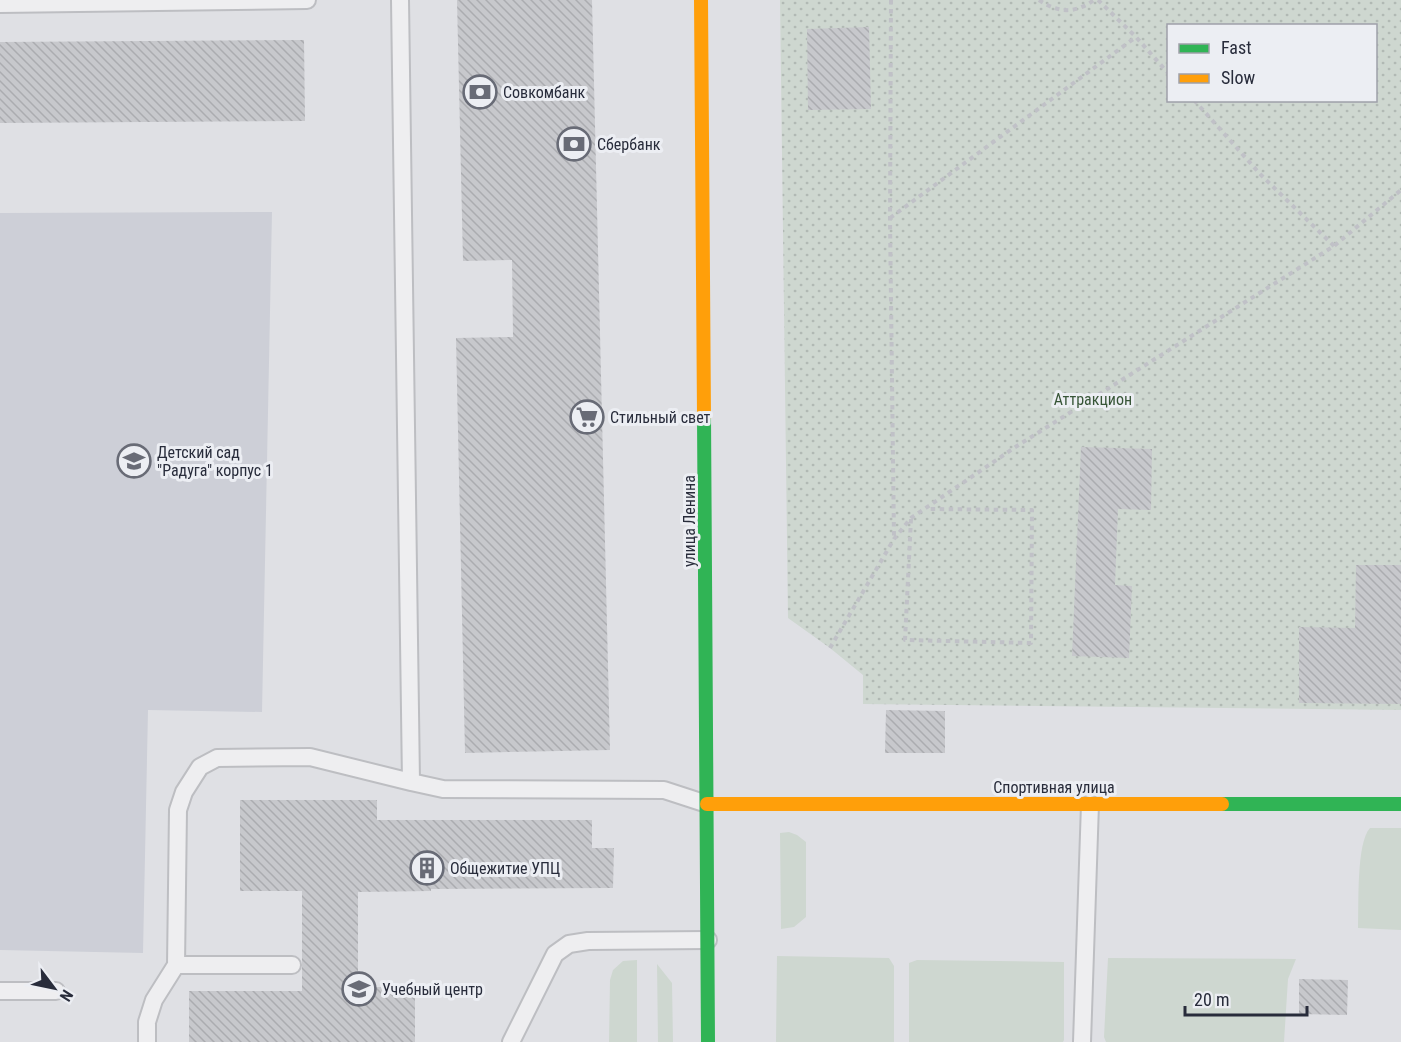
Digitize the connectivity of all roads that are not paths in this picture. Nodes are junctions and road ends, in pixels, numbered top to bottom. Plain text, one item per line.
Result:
1 (307, 0) edge
2 (400, 0) edge
3 (701, 0) edge
4 (0, 4) edge
5 (411, 782) junction
6 (707, 804) junction
7 (1090, 804) junction
8 (1401, 804) edge
9 (708, 940) junction
10 (176, 965) junction
11 (292, 965) dead end
12 (56, 991) dead end
13 (0, 992) edge
14 (147, 1042) edge
15 (511, 1042) edge
16 (708, 1042) edge
17 (1082, 1042) edge

1 - 4 lane
2 - 5 lane
3 - 6 street, улица Ленина
5 - 6 lane
5 - 10 lane
6 - 7 street, Спортивная улица
6 - 9 street, улица Ленина
7 - 8 street, Спортивная улица
7 - 17 lane
9 - 15 lane
9 - 16 street, улица Ленина
10 - 11 lane
10 - 14 lane
12 - 13 lane

